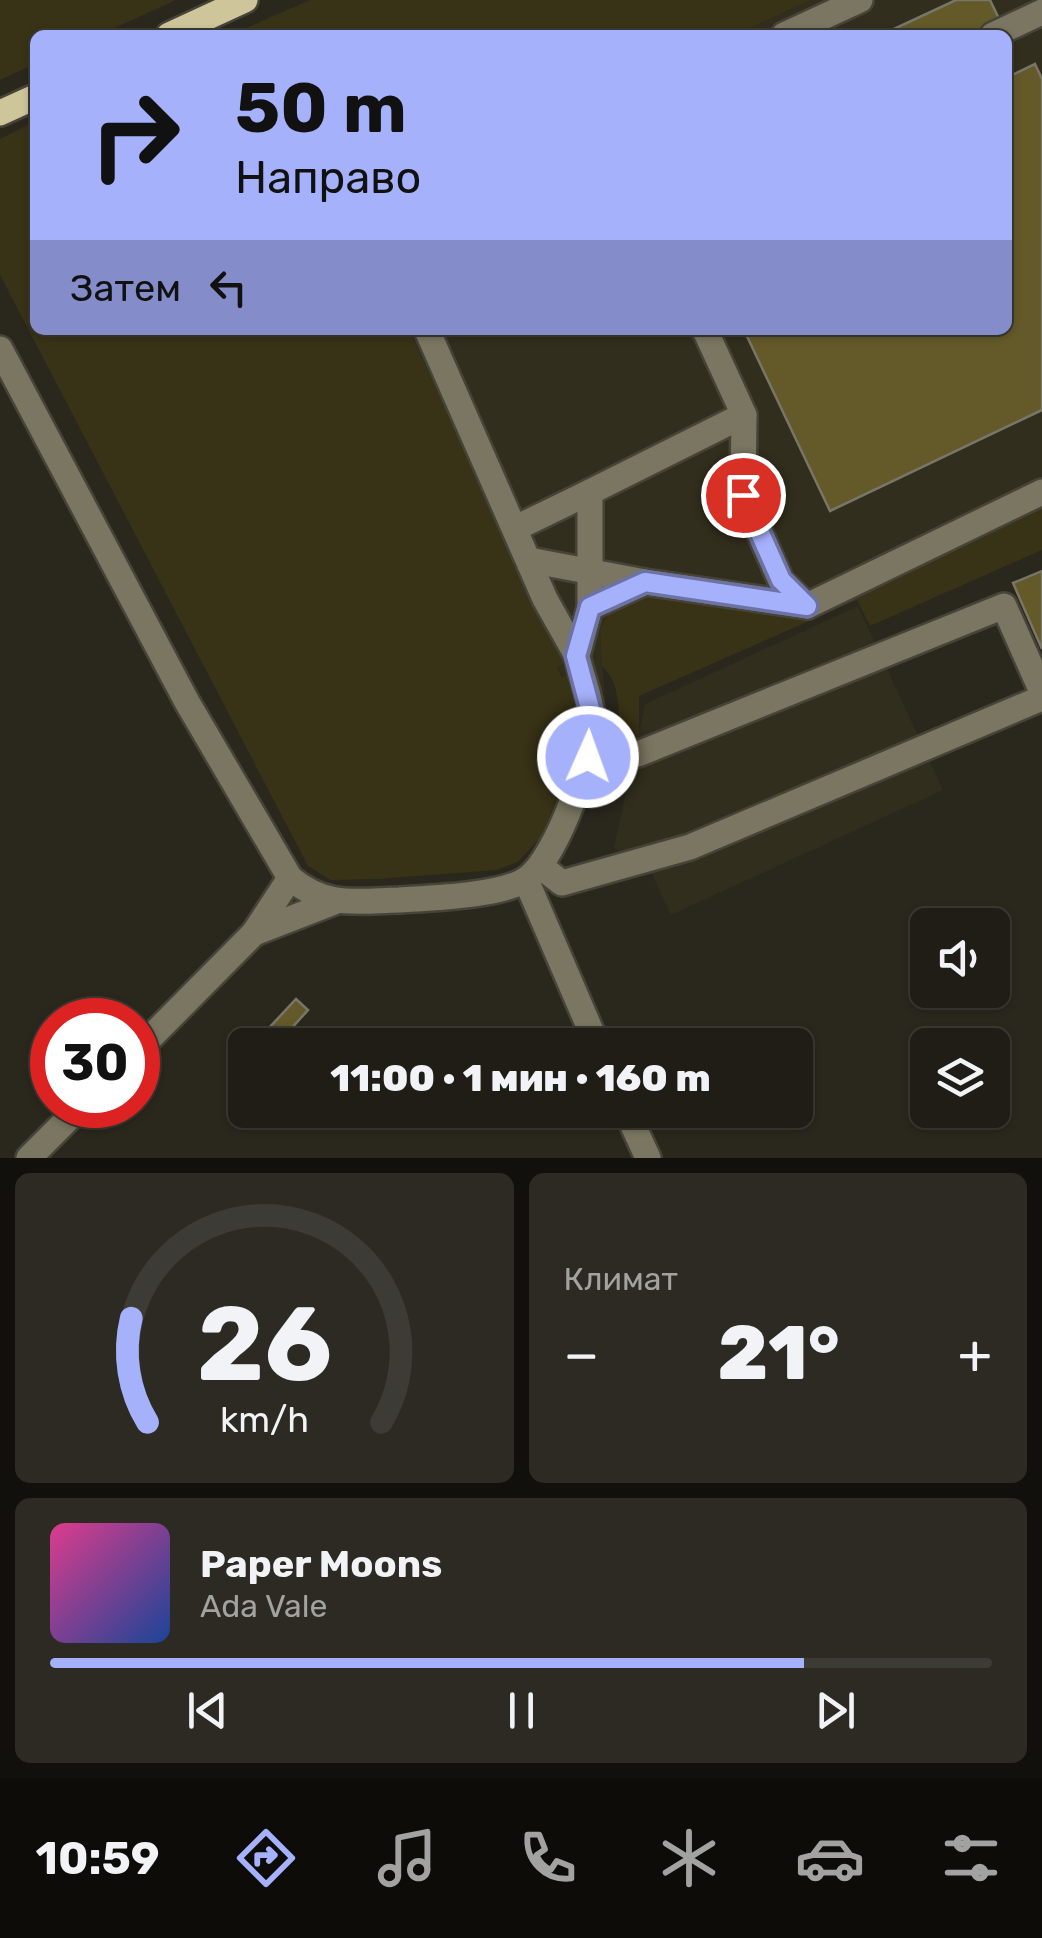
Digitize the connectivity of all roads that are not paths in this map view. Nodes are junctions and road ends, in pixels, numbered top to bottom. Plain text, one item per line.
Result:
1 (244, 0) edge
2 (860, 0) edge
3 (1042, 12) edge
4 (180, 30) edge
5 (795, 30) edge
6 (1004, 30) edge
7 (30, 99) edge
8 (0, 113) edge
9 (429, 335) edge
10 (707, 335) edge
11 (0, 350) edge
12 (744, 415) junction
13 (590, 492) junction
14 (1042, 492) edge
15 (516, 528) junction
16 (529, 560) junction
17 (590, 574) junction
18 (645, 582) junction
19 (807, 606) junction
20 (590, 607) junction
21 (576, 656) junction
22 (1042, 695) edge
23 (588, 757) junction
24 (533, 873) junction
25 (290, 878) junction
26 (334, 902) junction
27 (254, 934) junction
28 (160, 1028) edge
29 (591, 1028) edge
30 (59, 1128) edge
31 (634, 1128) edge
32 (29, 1158) edge
33 (648, 1158) edge

1 - 4 main road
2 - 5 street
3 - 6 street
7 - 8 main road
9 - 15 street
10 - 12 street
11 - 25 street
12 - 13 street
12 - 19 street
13 - 15 street
13 - 17 street
14 - 19 street
15 - 16 street
16 - 17 street
16 - 21 street
17 - 18 street
17 - 20 street
18 - 19 street
18 - 20 street
20 - 21 street
21 - 23 street
22 - 23 street
22 - 24 street
23 - 24 street
24 - 26 street
24 - 29 street
25 - 26 street
25 - 27 street
26 - 27 street
27 - 28 street
30 - 32 street
31 - 33 street

